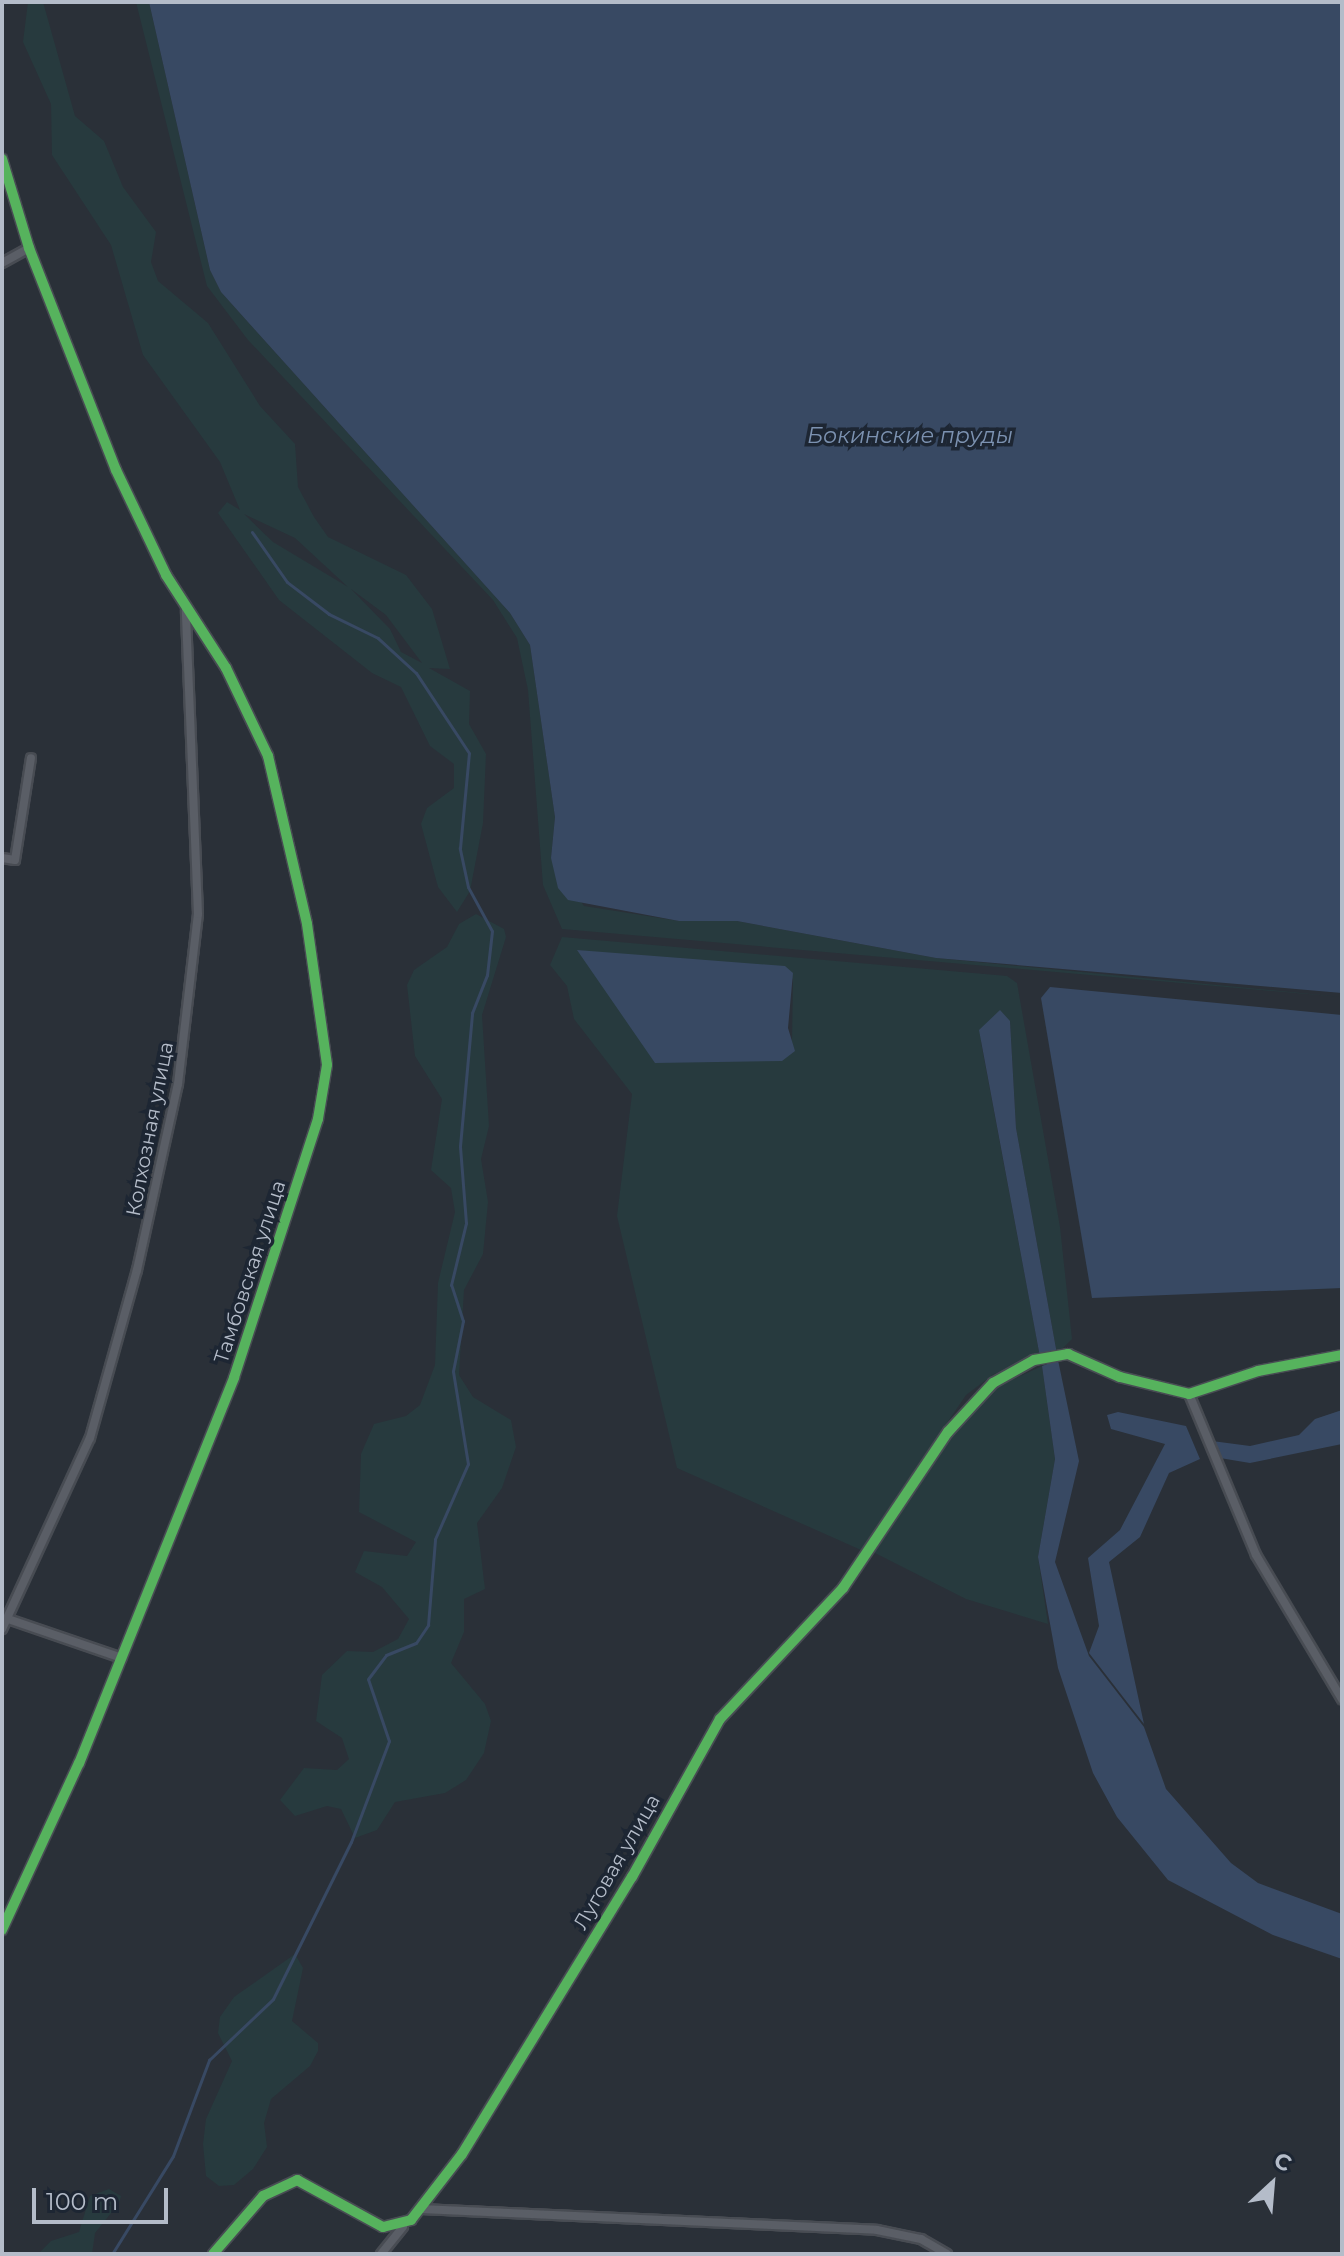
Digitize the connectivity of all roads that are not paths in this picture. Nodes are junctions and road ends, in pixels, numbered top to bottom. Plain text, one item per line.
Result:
1 (2, 159) edge
2 (29, 248) junction
3 (2, 263) edge
4 (186, 609) junction
5 (31, 758) dead end
6 (2, 858) edge
7 (1342, 1355) edge
8 (1189, 1394) junction
9 (8, 1619) junction
10 (2, 1629) edge
11 (122, 1658) junction
12 (1342, 1699) edge
13 (2, 1930) edge
14 (421, 2209) junction
15 (403, 2226) junction
16 (213, 2254) edge
17 (381, 2254) edge
18 (947, 2254) edge

1 - 2 street, Тамбовская улица
2 - 3 street
2 - 4 street, Тамбовская улица
4 - 9 street, Колхозная улица
4 - 11 street, Тамбовская улица
5 - 6 street
7 - 8 street
8 - 12 street
8 - 14 street, Луговая улица
9 - 10 street, Колхозная улица
9 - 11 street
11 - 13 street, Тамбовская улица
14 - 15 street, Луговая улица
14 - 18 street
15 - 16 street
15 - 17 street, Луговая улица

